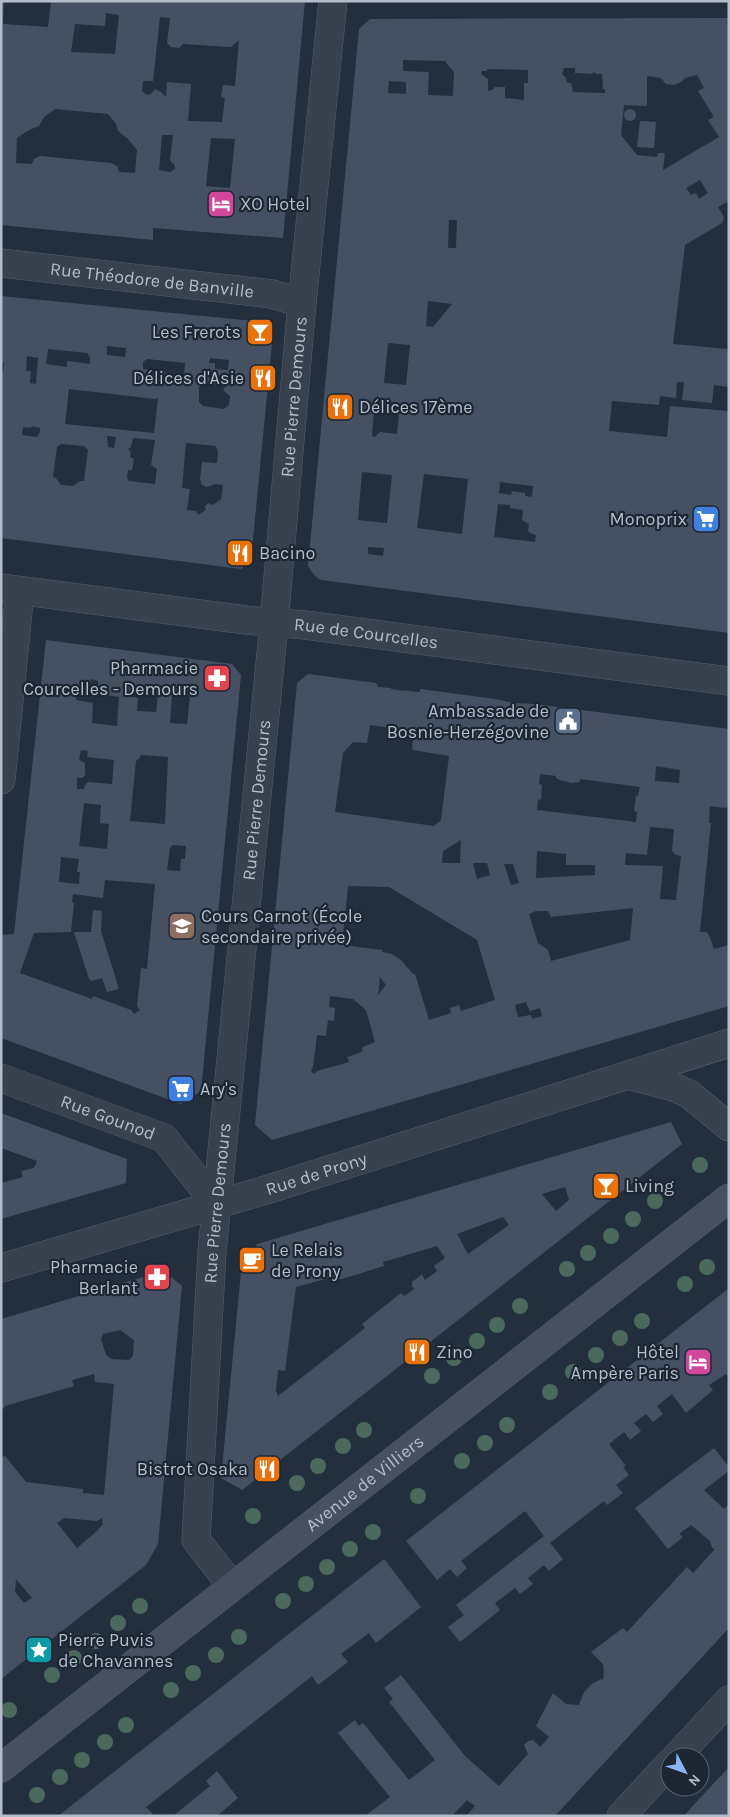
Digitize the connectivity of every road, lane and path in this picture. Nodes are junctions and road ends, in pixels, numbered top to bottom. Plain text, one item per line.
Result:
1 (333, 1) edge
2 (1, 263) edge
3 (302, 304) junction
4 (11, 589) edge
5 (274, 623) junction
6 (729, 681) edge
7 (1, 780) edge
8 (729, 1043) edge
9 (628, 1075) junction
10 (1, 1078) edge
11 (729, 1127) edge
12 (729, 1198) edge
13 (216, 1204) junction
14 (1, 1268) edge
15 (232, 1586) junction
16 (729, 1700) edge
17 (685, 1747) edge
18 (1, 1768) edge
19 (660, 1774) edge
20 (621, 1816) edge

1 - 3 street, Rue Pierre Demours
2 - 3 street, Rue Théodore de Banville
3 - 5 street, Rue Pierre Demours
4 - 5 street, Rue de Courcelles
4 - 7 street
5 - 6 street, Rue de Courcelles
5 - 13 street, Rue Pierre Demours
8 - 9 street, Rue de Prony
9 - 11 street
9 - 13 street, Rue de Prony
10 - 13 street, Rue Gounod
12 - 15 main road, Avenue de Villiers
13 - 14 street, Rue de Prony
13 - 15 street, Rue Pierre Demours
15 - 18 main road, Avenue de Villiers
16 - 17 street
19 - 20 street

